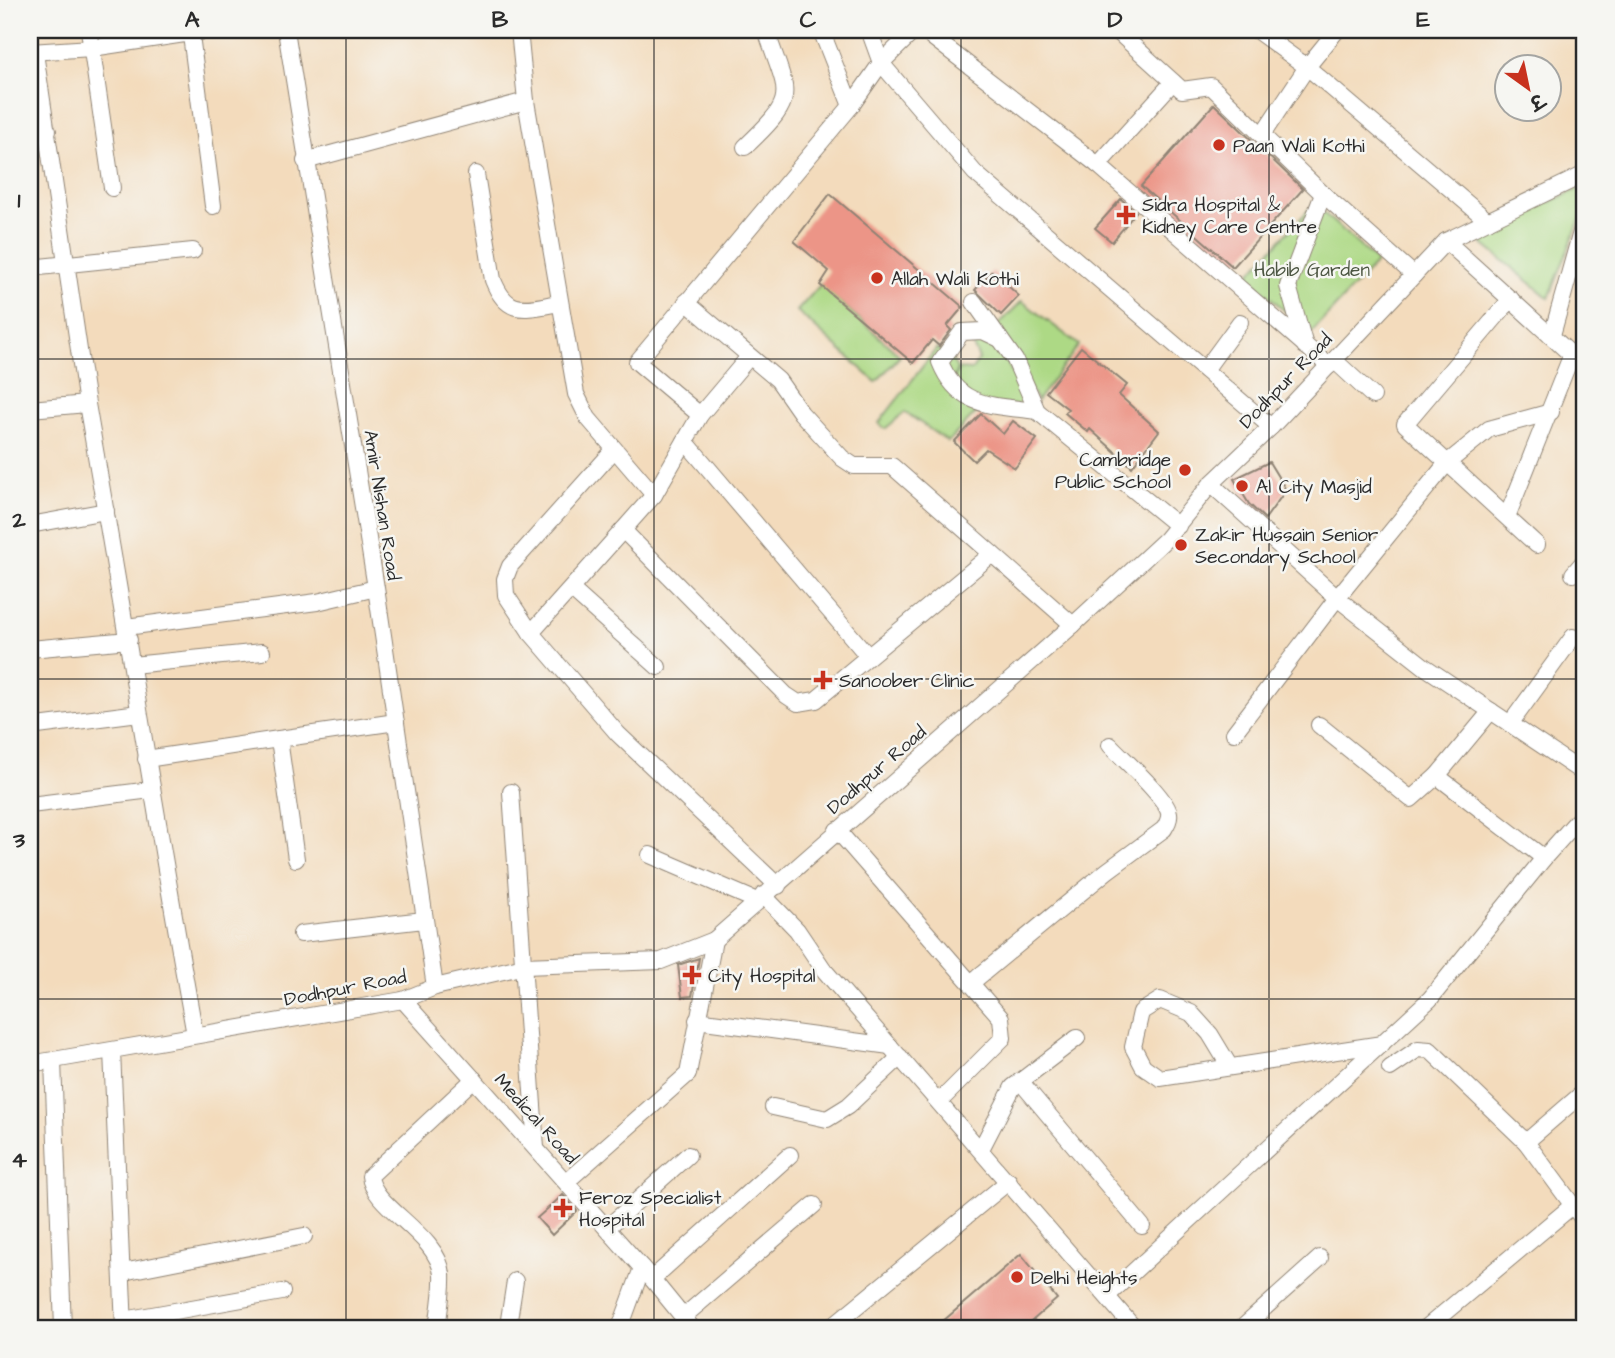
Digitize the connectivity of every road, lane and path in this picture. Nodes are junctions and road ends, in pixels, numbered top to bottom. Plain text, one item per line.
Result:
1 (89, 30) edge
2 (211, 30) edge
3 (286, 30) edge
4 (519, 30) edge
5 (766, 30) edge
6 (821, 30) edge
7 (869, 30) edge
8 (915, 30) edge
9 (923, 30) edge
10 (1116, 30) edge
11 (1256, 30) edge
12 (1337, 30) edge
13 (191, 35) junction
14 (92, 48) junction
15 (32, 52) edge
16 (881, 64) junction
17 (1307, 67) junction
18 (1173, 82) junction
19 (526, 101) junction
20 (851, 106) junction
21 (48, 131) junction
22 (30, 134) edge
23 (1262, 135) junction
24 (746, 147) dead end
25 (304, 161) junction
26 (1098, 164) junction
27 (476, 174) dead end
28 (1585, 174) edge
29 (112, 188) dead end
30 (1323, 194) junction
31 (214, 206) dead end
32 (1585, 218) edge
33 (1488, 221) junction
34 (1446, 241) junction
35 (193, 251) dead end
36 (68, 265) junction
37 (30, 268) edge
38 (1414, 275) junction
39 (1511, 299) junction
40 (686, 302) junction
41 (974, 302) dead end
42 (560, 303) junction
43 (1240, 321) dead end
44 (1552, 335) junction
45 (1001, 339) junction
46 (1306, 347) junction
47 (1572, 354) junction
48 (748, 358) junction
49 (1331, 363) junction
50 (1585, 367) edge
51 (1205, 370) junction
52 (1373, 396) dead end
53 (87, 404) junction
54 (30, 409) edge
55 (1037, 411) junction
56 (1551, 412) junction
57 (700, 415) junction
58 (1271, 427) junction
59 (685, 441) junction
60 (614, 450) junction
61 (1447, 463) junction
62 (1211, 484) junction
63 (654, 495) junction
64 (106, 511) junction
65 (1507, 517) junction
66 (30, 525) edge
67 (1178, 526) junction
68 (623, 530) junction
69 (1537, 545) dead end
70 (992, 554) junction
71 (1585, 559) edge
72 (1573, 574) dead end
73 (376, 588) junction
74 (570, 589) junction
75 (1337, 598) junction
76 (1073, 625) junction
77 (127, 633) junction
78 (531, 633) junction
79 (1573, 637) dead end
80 (30, 649) edge
81 (262, 652) dead end
82 (868, 656) junction
83 (132, 664) junction
84 (658, 667) dead end
85 (1491, 711) junction
86 (139, 713) junction
87 (397, 722) junction
88 (1510, 724) junction
89 (1319, 725) dead end
90 (30, 727) edge
91 (1234, 733) dead end
92 (279, 739) junction
93 (1110, 745) dead end
94 (146, 759) junction
95 (1585, 774) edge
96 (1437, 776) junction
97 (151, 790) junction
98 (512, 792) dead end
99 (30, 805) edge
100 (1585, 813) edge
101 (837, 830) junction
102 (650, 855) dead end
103 (1544, 858) junction
104 (296, 859) dead end
105 (778, 886) junction
106 (760, 898) junction
107 (424, 920) junction
108 (302, 934) dead end
109 (714, 940) junction
110 (524, 966) junction
111 (971, 983) junction
112 (435, 988) junction
113 (403, 1000) junction
114 (698, 1020) junction
115 (195, 1035) junction
116 (1077, 1038) dead end
117 (1382, 1044) junction
118 (112, 1051) junction
119 (895, 1051) junction
120 (53, 1061) junction
121 (30, 1064) edge
122 (1230, 1067) junction
123 (1390, 1068) dead end
124 (474, 1079) junction
125 (1020, 1081) junction
126 (1585, 1091) edge
127 (939, 1102) junction
128 (773, 1107) dead end
129 (1526, 1142) junction
130 (536, 1148) junction
131 (981, 1149) junction
132 (688, 1155) dead end
133 (790, 1155) dead end
134 (1009, 1181) junction
135 (566, 1182) junction
136 (814, 1205) dead end
137 (1572, 1206) junction
138 (1585, 1222) edge
139 (1142, 1226) dead end
140 (607, 1228) junction
141 (304, 1236) dead end
142 (1321, 1258) dead end
143 (123, 1272) junction
144 (647, 1273) junction
145 (515, 1281) dead end
146 (282, 1292) dead end
147 (1108, 1295) junction
148 (688, 1323) edge
149 (124, 1324) edge
150 (63, 1328) edge
151 (437, 1328) edge
152 (528, 1328) edge
153 (620, 1328) edge
154 (830, 1328) edge
155 (1134, 1328) edge
156 (1242, 1328) edge
157 (1426, 1328) edge

1 - 14 street
2 - 13 street
3 - 25 street, Amir Nishan Road
4 - 19 street
5 - 24 street
6 - 20 street
7 - 16 street
8 - 16 street
9 - 26 street
10 - 18 street
11 - 17 street
12 - 17 street
13 - 14 street
13 - 31 street
14 - 15 street
14 - 29 street
15 - 21 street
16 - 20 street
16 - 51 street
17 - 23 street
17 - 33 street
18 - 23 street
18 - 26 street
19 - 25 street
19 - 42 street
20 - 40 street
21 - 22 street
21 - 36 street
23 - 30 street
25 - 73 street, Amir Nishan Road
26 - 46 street
27 - 42 street
28 - 33 street, Dodhpur Road
30 - 38 street
30 - 46 street
32 - 44 street
33 - 34 street, Dodhpur Road
34 - 38 street, Dodhpur Road
34 - 39 street
35 - 36 street
36 - 37 street
36 - 53 street
38 - 49 street, Dodhpur Road
39 - 44 street
39 - 61 street
40 - 48 street
40 - 57 street
41 - 45 street
42 - 60 street
43 - 51 street
44 - 47 street
45 - 55 street
45 - 55 street
46 - 49 street
47 - 50 street
47 - 56 street
48 - 57 street
48 - 70 street
49 - 52 street
49 - 58 street, Dodhpur Road
51 - 58 street
53 - 54 street
53 - 64 street
55 - 67 street
56 - 61 street
56 - 65 street
57 - 59 street
58 - 62 street, Dodhpur Road
59 - 63 street
59 - 82 street
60 - 63 street
60 - 78 street
61 - 65 street
61 - 75 street
62 - 67 street, Dodhpur Road
62 - 75 street
63 - 68 street
64 - 66 street
64 - 77 street
65 - 69 street
67 - 76 street, Dodhpur Road
68 - 74 street
68 - 82 street
70 - 76 street
70 - 82 street
71 - 72 street
73 - 77 street
73 - 87 street, Amir Nishan Road
74 - 78 street
74 - 84 street
75 - 85 street
75 - 91 street
76 - 101 street, Dodhpur Road
77 - 80 street
77 - 83 street
78 - 105 street
79 - 88 street
81 - 83 street
83 - 86 street
85 - 88 street
85 - 96 street
86 - 90 street
86 - 94 street
87 - 92 street
87 - 107 street, Amir Nishan Road
88 - 95 street
89 - 96 street
92 - 94 street
92 - 104 street
93 - 111 street
94 - 97 street
96 - 103 street
97 - 99 street
97 - 115 street
98 - 110 street
100 - 103 street
101 - 105 street, Dodhpur Road
101 - 111 street
102 - 106 street
103 - 117 street
105 - 106 street, Dodhpur Road
106 - 109 street, Dodhpur Road
106 - 119 street
107 - 108 street
107 - 112 street, Amir Nishan Road
109 - 110 street, Dodhpur Road
109 - 114 street
110 - 112 street, Dodhpur Road
110 - 130 street
111 - 127 street
112 - 113 street, Dodhpur Road
113 - 115 street, Dodhpur Road
113 - 124 street, Medical Road
114 - 119 street
114 - 135 street
115 - 118 street, Dodhpur Road
116 - 125 street
117 - 122 street
117 - 147 street
118 - 120 street, Dodhpur Road
118 - 143 street
119 - 127 street
119 - 128 street
120 - 121 street, Dodhpur Road
120 - 150 street
122 - 122 street
123 - 129 street
124 - 130 street, Medical Road
124 - 151 street
125 - 131 street
125 - 139 street
126 - 129 street
127 - 131 street
129 - 137 street
130 - 135 street, Medical Road
131 - 134 street
132 - 140 street
133 - 144 street
134 - 147 street
134 - 154 street
135 - 140 street, Medical Road
136 - 148 street
137 - 138 street
137 - 157 street
140 - 144 street, Medical Road
141 - 143 street
142 - 156 street
143 - 149 street
144 - 148 street, Medical Road
144 - 153 street
145 - 152 street
146 - 149 street
147 - 155 street

